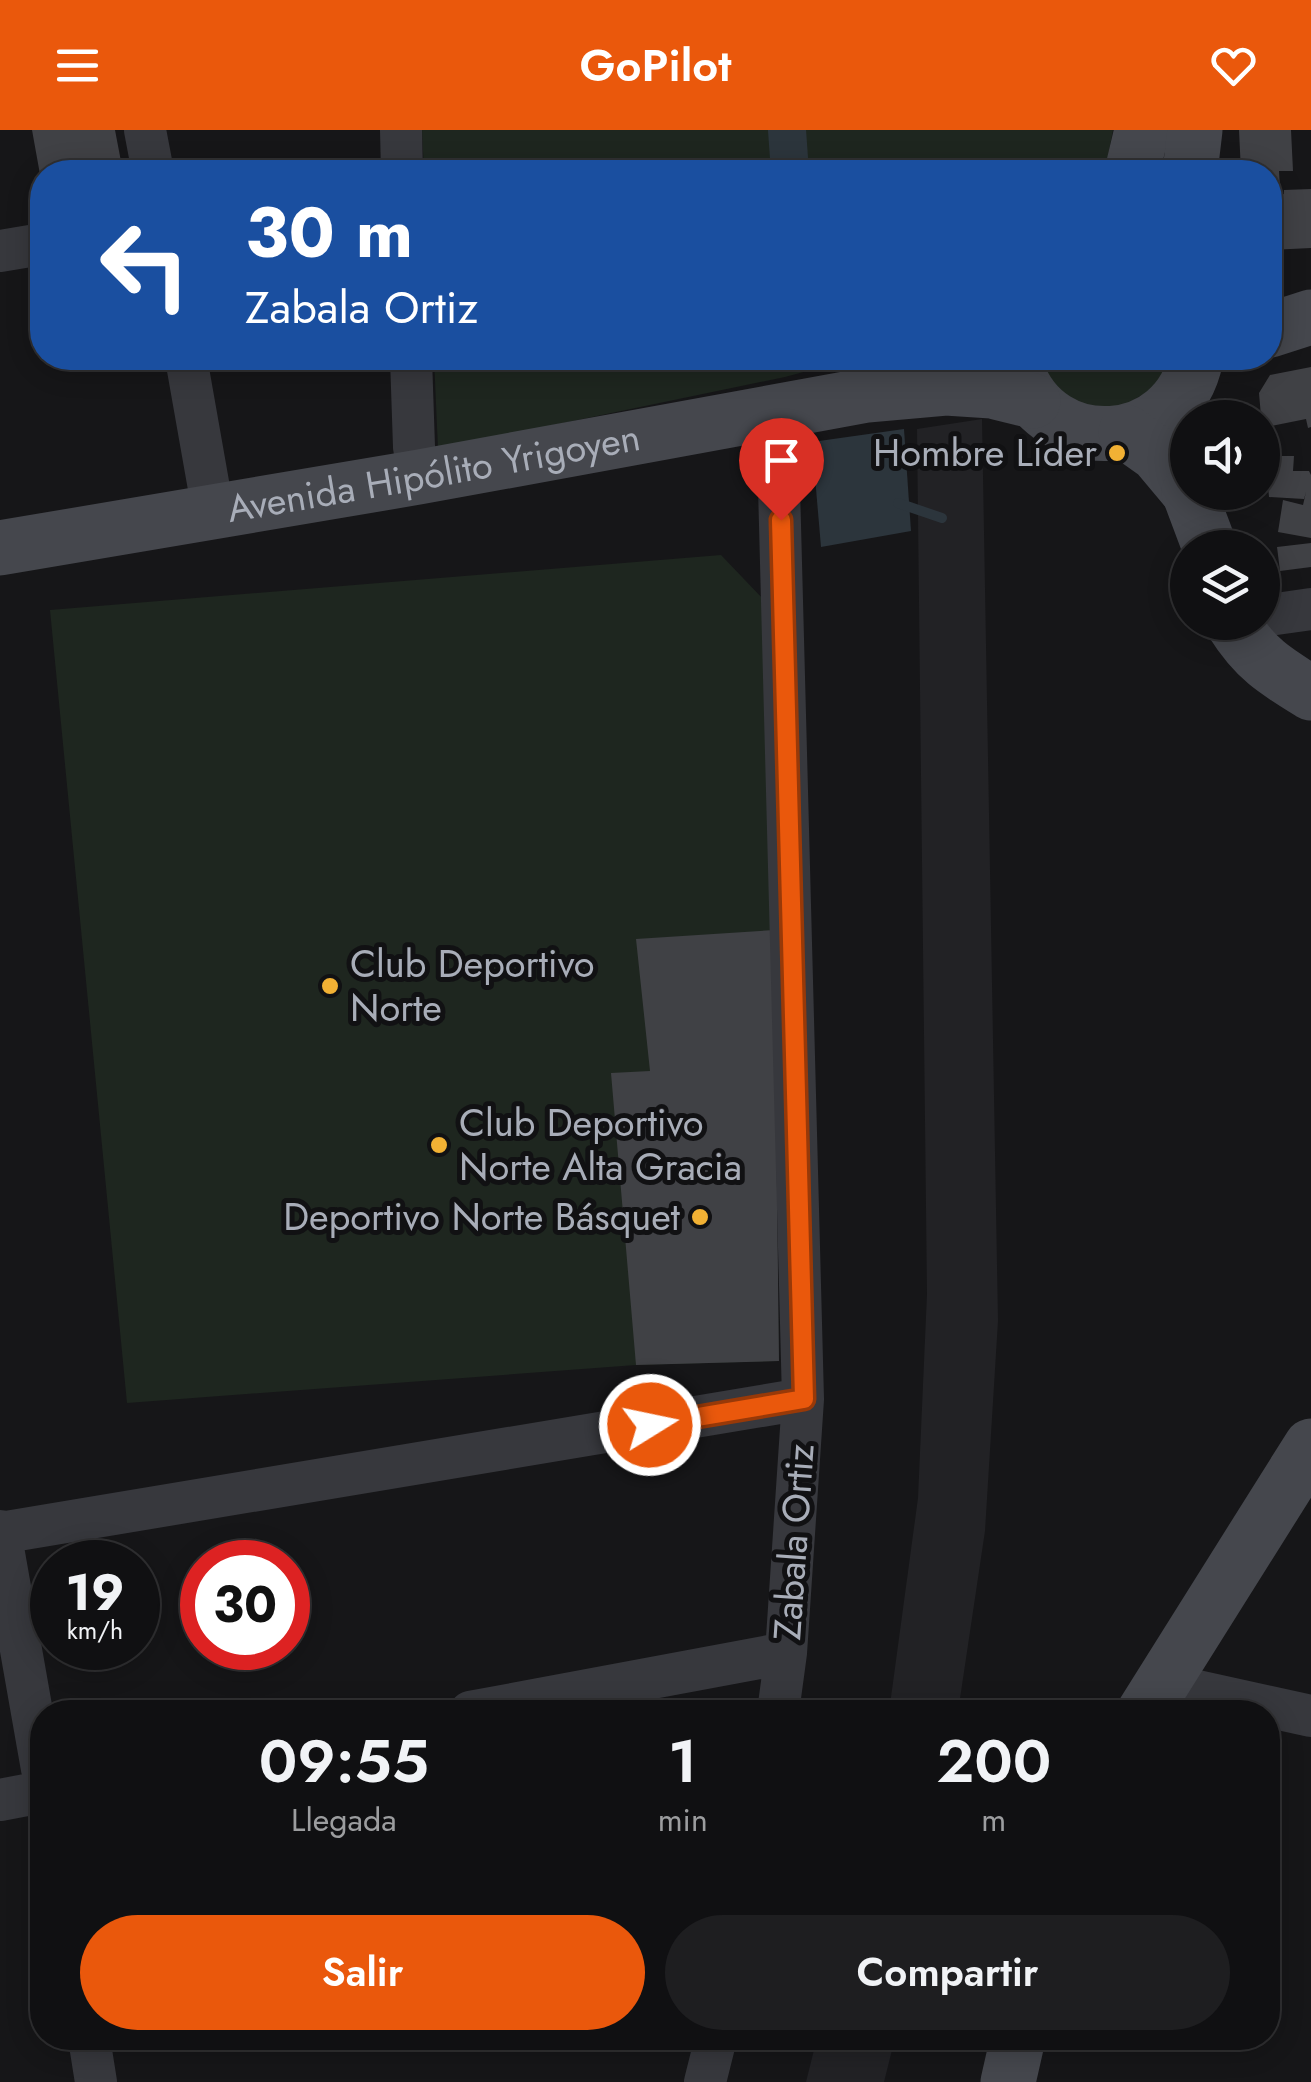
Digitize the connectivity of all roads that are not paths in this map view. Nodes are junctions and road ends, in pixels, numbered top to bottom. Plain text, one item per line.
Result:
1 (145, 130) edge
2 (400, 130) edge
3 (1142, 130) edge
4 (1195, 130) edge
5 (151, 160) edge
6 (401, 160) edge
7 (1135, 160) edge
8 (1191, 160) edge
9 (30, 246) edge
10 (0, 251) edge
11 (188, 370) edge
12 (411, 370) edge
13 (935, 370) edge
14 (1197, 375) edge
15 (1023, 379) edge
16 (867, 395) junction
17 (777, 411) junction
18 (1126, 432) junction
19 (1170, 471) edge
20 (420, 477) junction
21 (212, 511) junction
22 (0, 548) edge
23 (1311, 609) edge
24 (1280, 613) edge
25 (1243, 640) edge
26 (1311, 693) edge
27 (804, 1399) junction
28 (1311, 1446) edge
29 (0, 1532) edge
30 (786, 1653) junction
31 (1152, 1698) edge
32 (534, 1700) edge
33 (780, 1700) edge
34 (30, 1701) edge
35 (1280, 1712) edge
36 (1311, 1716) edge
37 (30, 1794) edge
38 (0, 1800) edge
39 (91, 2050) edge
40 (713, 2050) edge
41 (1015, 2050) edge
42 (96, 2082) edge
43 (706, 2082) edge
44 (1008, 2082) edge

1 - 5 street
2 - 6 street
3 - 7 main road
4 - 8 main road
9 - 10 street
11 - 21 street
12 - 20 street
13 - 16 main road, Avenida Hipólito Yrigoyen
14 - 18 main road
15 - 16 main road, Avenida Hipólito Yrigoyen
15 - 18 main road
16 - 17 main road, Avenida Hipólito Yrigoyen
17 - 20 main road, Avenida Hipólito Yrigoyen
17 - 27 street, Zabala Ortiz
18 - 19 main road
20 - 21 main road, Avenida Hipólito Yrigoyen
21 - 22 main road, Avenida Hipólito Yrigoyen
23 - 24 street
25 - 26 main road
27 - 29 street
27 - 30 street, Zabala Ortiz
28 - 31 main road
29 - 34 street
30 - 32 street
30 - 33 street, Zabala Ortiz
35 - 36 street
37 - 38 street
39 - 42 street
40 - 43 street
41 - 44 main road

